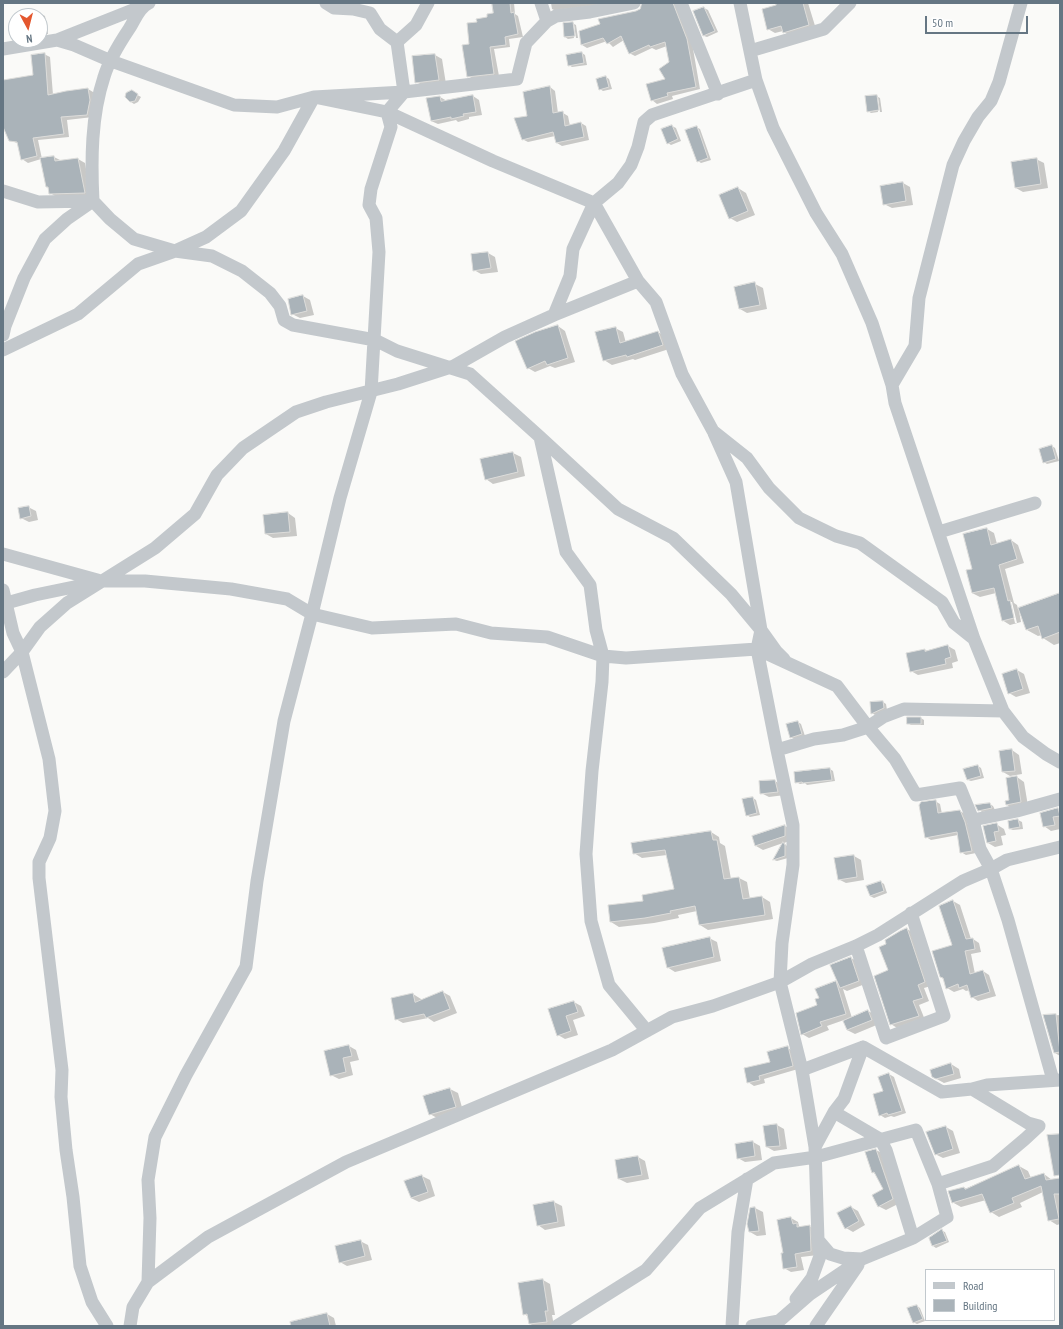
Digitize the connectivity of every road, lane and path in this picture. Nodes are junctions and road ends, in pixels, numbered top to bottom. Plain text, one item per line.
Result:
1 (326, 3) edge
2 (428, 3) edge
3 (541, 3) edge
4 (634, 3) edge
5 (681, 3) edge
6 (740, 3) edge
7 (850, 3) edge
8 (1021, 3) edge
9 (146, 4) edge
10 (547, 21) junction
11 (57, 40) junction
12 (397, 42) junction
13 (3, 49) edge
14 (750, 51) junction
15 (111, 61) junction
16 (756, 80) junction
17 (404, 92) junction
18 (718, 94) junction
19 (314, 96) junction
20 (387, 112) junction
21 (3, 190) edge
22 (92, 201) junction
23 (594, 203) junction
24 (175, 251) junction
25 (638, 281) junction
26 (554, 315) junction
27 (3, 335) edge
28 (375, 340) junction
29 (3, 350) edge
30 (450, 368) junction
31 (892, 386) junction
32 (370, 392) junction
33 (713, 431) junction
34 (540, 437) junction
35 (1035, 503) dead end
36 (939, 532) junction
37 (3, 554) edge
38 (101, 581) junction
39 (3, 590) edge
40 (4, 604) edge
41 (312, 614) junction
42 (761, 630) junction
43 (974, 639) junction
44 (757, 649) junction
45 (22, 652) junction
46 (603, 656) junction
47 (792, 666) junction
48 (3, 672) edge
49 (1003, 711) junction
50 (868, 727) junction
51 (777, 750) junction
52 (1060, 762) edge
53 (1060, 799) edge
54 (973, 820) junction
55 (1060, 847) edge
56 (992, 869) junction
57 (911, 913) junction
58 (856, 946) junction
59 (780, 982) junction
60 (647, 1031) junction
61 (863, 1047) junction
62 (802, 1070) junction
63 (1056, 1080) edge
64 (972, 1089) junction
65 (834, 1112) junction
66 (880, 1139) junction
67 (815, 1152) junction
68 (747, 1180) junction
69 (938, 1184) junction
70 (913, 1238) junction
71 (818, 1240) junction
72 (862, 1259) junction
73 (148, 1282) junction
74 (777, 1324) edge
75 (107, 1326) edge
76 (130, 1326) edge
77 (557, 1326) edge
78 (732, 1326) edge
79 (752, 1326) edge
80 (816, 1326) edge

1 - 12 street
2 - 12 street
3 - 10 street
4 - 10 street
5 - 18 street
6 - 14 street
7 - 14 street
8 - 31 street
9 - 11 street
9 - 15 street
10 - 17 street
11 - 13 street
11 - 15 street
12 - 17 street
14 - 16 street
15 - 19 street
15 - 22 street
16 - 18 street
16 - 31 street
17 - 19 street
17 - 20 street
18 - 23 street
19 - 20 street
19 - 24 street
20 - 23 street
20 - 28 street
21 - 22 street
22 - 24 street
22 - 27 street
23 - 25 street
23 - 26 street
24 - 28 street
24 - 29 street
25 - 26 street
25 - 33 street
26 - 30 street
28 - 30 street
28 - 32 street
30 - 32 street
30 - 34 street
31 - 36 street
32 - 38 street
32 - 41 street
33 - 42 street
33 - 43 street
34 - 42 street
34 - 46 street
35 - 36 street
36 - 43 street
37 - 38 street
38 - 40 street
38 - 41 street
38 - 45 street
39 - 40 street
40 - 45 street
41 - 46 street
41 - 73 street
42 - 44 street
42 - 47 street
43 - 49 street
44 - 46 street
44 - 47 street
44 - 51 street
45 - 48 street
45 - 75 street
46 - 60 street
47 - 50 street
49 - 50 street
49 - 52 street
50 - 51 street
50 - 54 street
51 - 59 street
53 - 54 street
54 - 56 street
55 - 56 street
56 - 57 street
56 - 63 street
57 - 58 street
57 - 58 street
58 - 59 street
59 - 60 street
59 - 62 street
60 - 73 street
61 - 62 street
61 - 64 street
61 - 65 street
62 - 67 street
63 - 64 street
64 - 69 street
65 - 66 street
65 - 67 street
66 - 67 street
66 - 69 street
66 - 70 street
67 - 68 street
67 - 71 street
68 - 77 street
68 - 78 street
69 - 70 street
70 - 72 street
71 - 72 street
71 - 74 street
72 - 74 street
72 - 80 street
73 - 76 street
74 - 79 street

